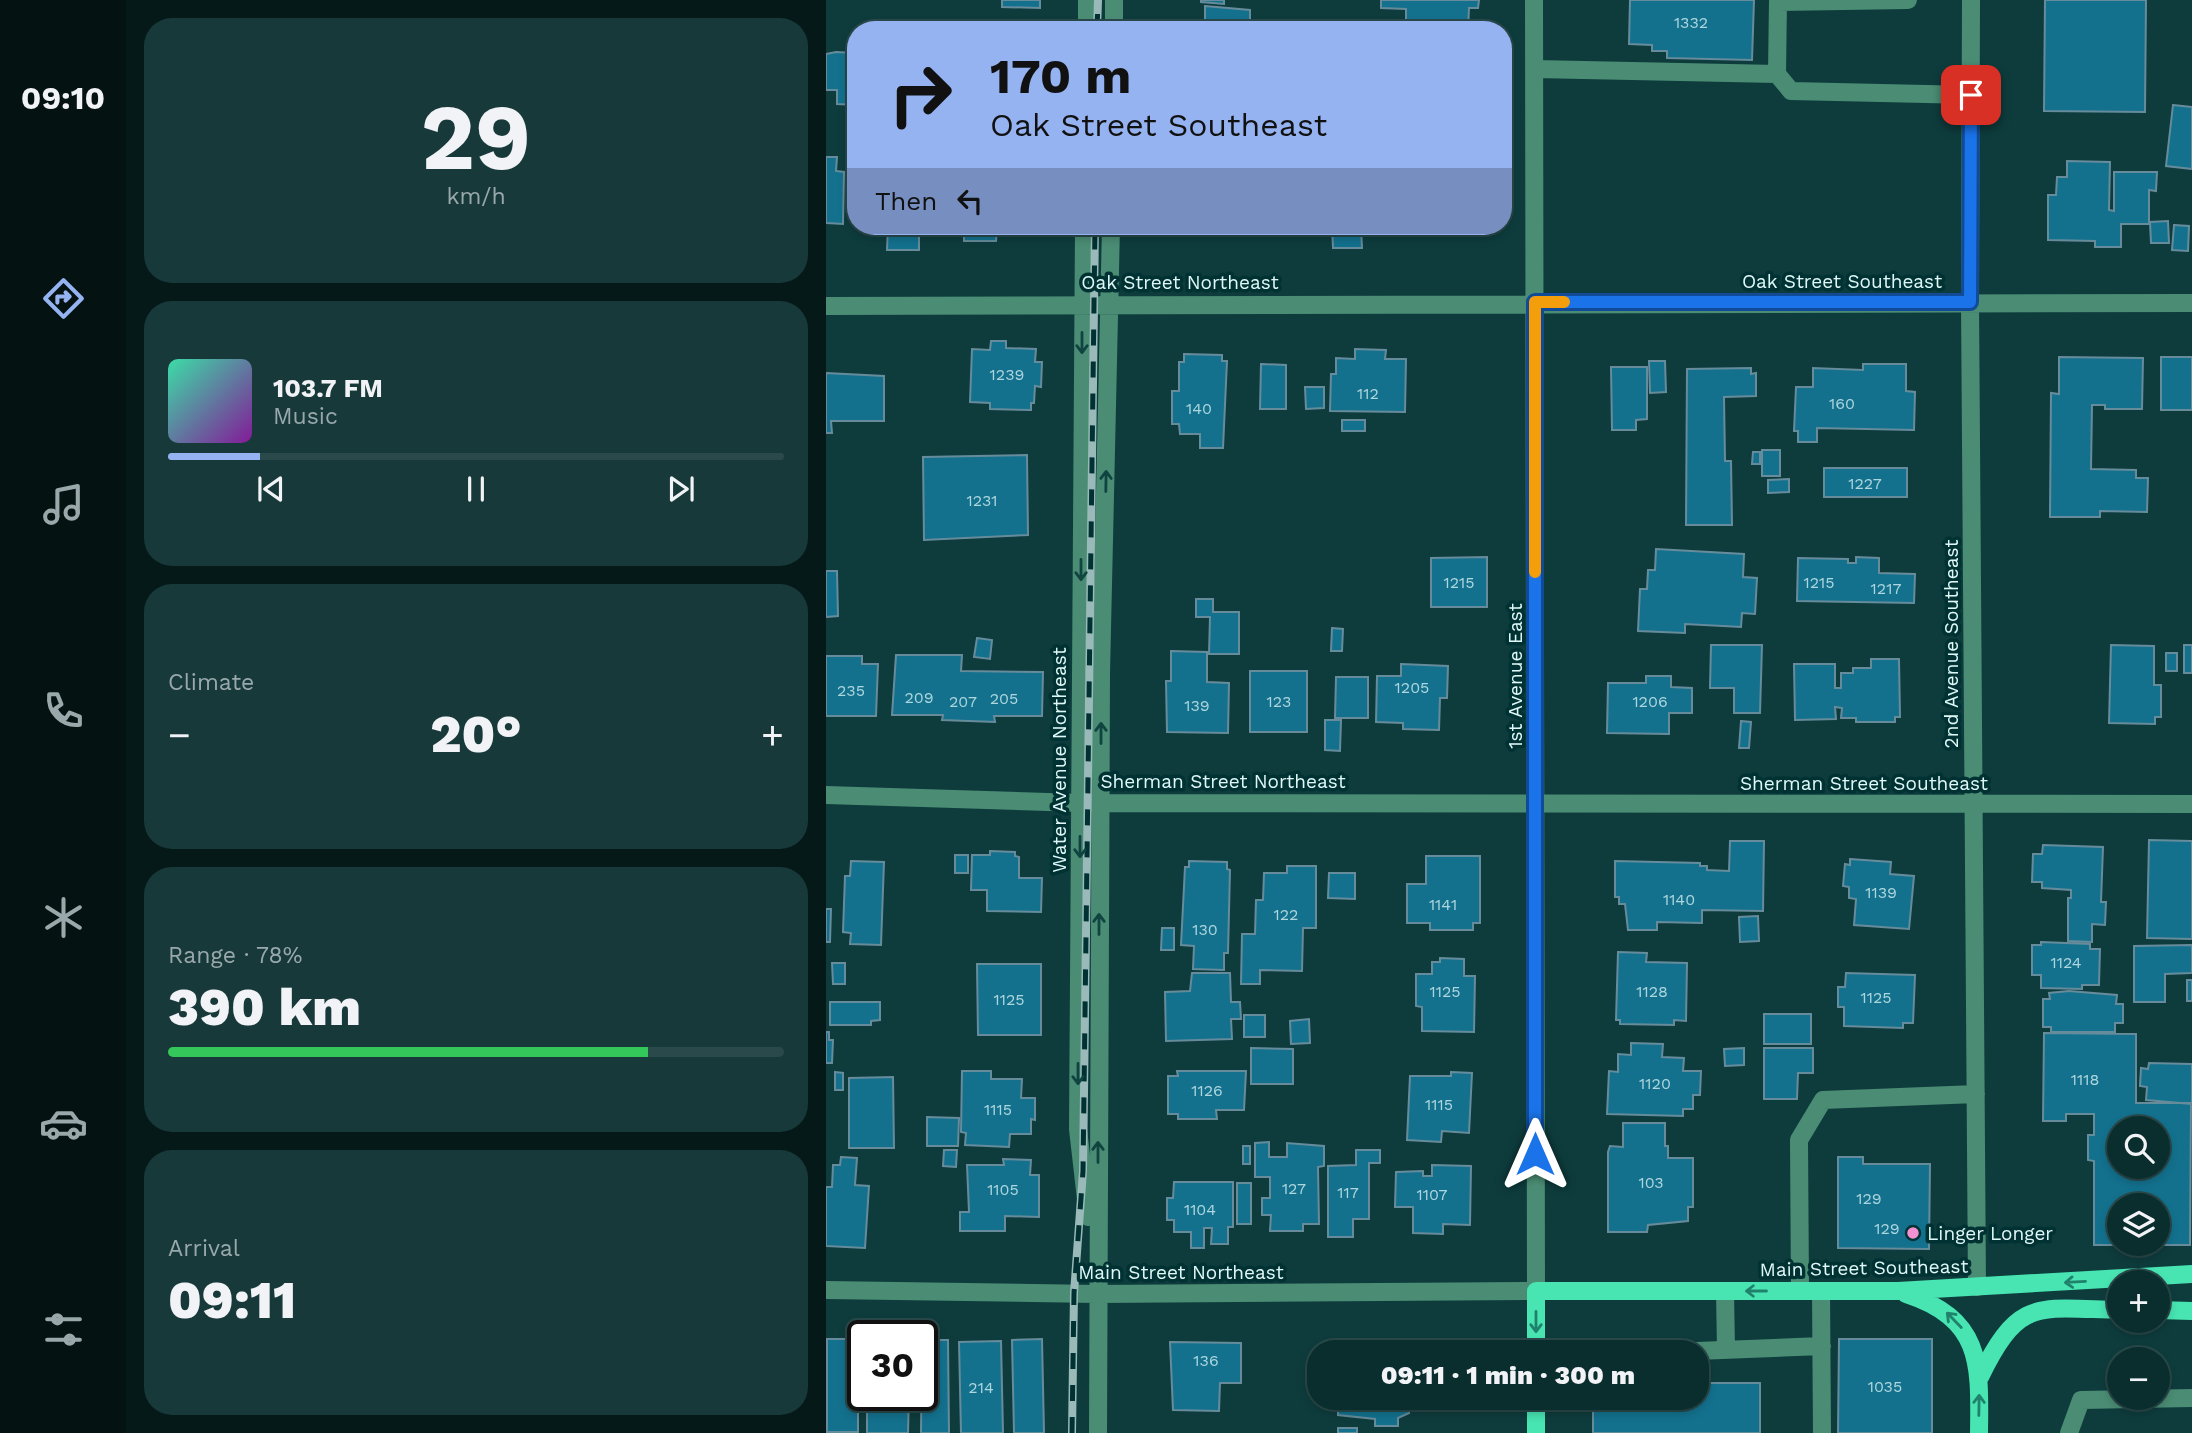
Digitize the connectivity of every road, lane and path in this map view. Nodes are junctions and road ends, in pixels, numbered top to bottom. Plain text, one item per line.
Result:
1 (1087, 0) edge
2 (1114, 0) edge
3 (1534, 0) edge
4 (1908, 0) edge
5 (1971, 0) edge
6 (1778, 1) edge
7 (1087, 21) edge
8 (1114, 21) edge
9 (1535, 69) junction
10 (1777, 74) junction
11 (1971, 95) junction
12 (1084, 235) edge
13 (1111, 235) edge
14 (1535, 302) junction
15 (1970, 302) junction
16 (1083, 303) junction
17 (1110, 303) junction
18 (2192, 303) edge
19 (826, 306) edge
20 (826, 795) edge
21 (1100, 801) junction
22 (1080, 803) junction
23 (1536, 803) junction
24 (2192, 804) edge
25 (1973, 805) junction
26 (1976, 1094) junction
27 (2192, 1275) edge
28 (1977, 1287) junction
29 (826, 1290) edge
30 (1536, 1291) junction
31 (1725, 1291) junction
32 (1800, 1291) junction
33 (1821, 1291) junction
34 (1898, 1292) junction
35 (1097, 1294) junction
36 (2107, 1310) edge
37 (2170, 1310) edge
38 (2192, 1311) edge
39 (1536, 1340) edge
40 (1822, 1346) junction
41 (1726, 1350) junction
42 (1709, 1351) edge
43 (1980, 1377) junction
44 (2192, 1398) edge
45 (1536, 1410) edge
46 (1098, 1433) edge
47 (1536, 1433) edge
48 (1822, 1433) edge
49 (1979, 1433) edge
50 (2069, 1433) edge

1 - 7 street
2 - 8 street
3 - 9 street, 1st Avenue East
4 - 6 street
5 - 11 street, 2nd Avenue Southeast
6 - 10 street
9 - 10 street
9 - 14 street, 1st Avenue East
10 - 11 street
11 - 15 street, 2nd Avenue Southeast
12 - 16 street, Water Avenue Northeast
13 - 17 street, Water Avenue Northeast
14 - 15 street, Oak Street Southeast
14 - 17 street, Oak Street Northeast
14 - 23 street, 1st Avenue East
15 - 18 street, Oak Street Southeast
15 - 25 street, 2nd Avenue Southeast
16 - 17 street, Oak Street Northeast
16 - 19 street, Oak Street Northeast
16 -> 22 street, Water Avenue Northeast
21 -> 17 street, Water Avenue Northeast
20 - 22 street, Sherman Street Northeast
21 - 22 street, Sherman Street Northeast
21 - 23 street, Sherman Street Northeast
35 -> 21 street, Water Avenue Northeast
22 -> 35 street, Water Avenue Northeast
23 - 25 street, Sherman Street Southeast
23 - 30 street, 1st Avenue East
24 - 25 street, Sherman Street Southeast
25 - 26 street, 2nd Avenue Southeast
26 - 28 street, 2nd Avenue Southeast
26 - 32 street
27 -> 28 main road, Main Street Southeast
28 - 34 main road, Main Street Southeast
29 - 35 street, Main Street Northeast
30 - 31 main road, Main Street Southeast
30 - 35 street, Main Street Northeast
30 -> 39 main road, 1st Avenue East
32 -> 31 main road, Main Street Southeast
31 - 41 street
32 - 33 main road, Main Street Southeast
33 - 34 main road, Main Street Southeast
33 - 40 street
43 -> 34 main road
35 - 46 street, Water Avenue Northeast
36 - 43 main road
37 - 38 main road
40 - 41 street
40 - 48 street
41 - 42 street
49 -> 43 main road
44 - 50 street
45 - 47 main road

